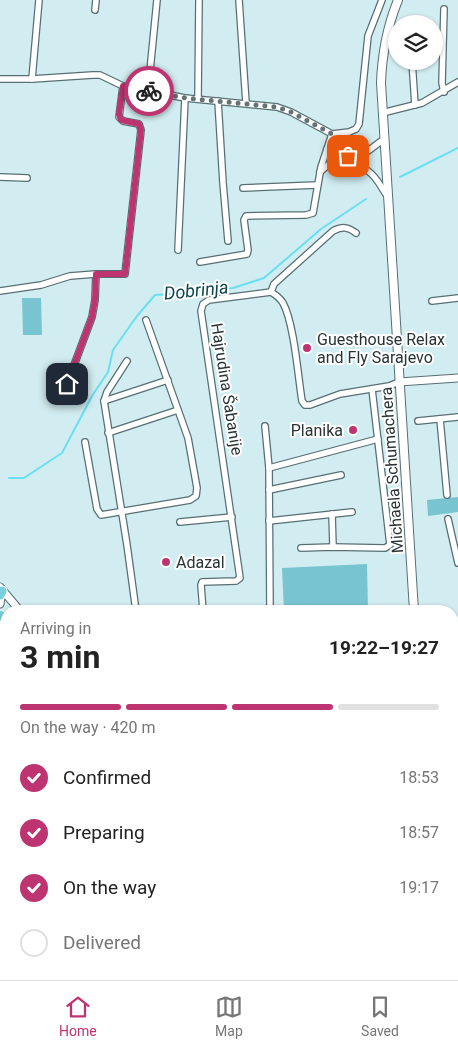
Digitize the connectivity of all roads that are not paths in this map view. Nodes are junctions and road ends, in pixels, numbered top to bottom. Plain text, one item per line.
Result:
1 (39, 0) edge
2 (96, 0) edge
3 (157, 0) edge
4 (199, 0) edge
5 (239, 0) edge
6 (382, 0) edge
7 (398, 0) edge
8 (444, 9) dead end
9 (95, 10) dead end
10 (413, 70) edge
11 (0, 79) edge
12 (32, 79) junction
13 (458, 82) edge
14 (123, 86) junction
15 (148, 91) junction
16 (444, 92) junction
17 (185, 98) junction
18 (198, 99) junction
19 (218, 101) junction
20 (246, 103) junction
21 (415, 105) junction
22 (382, 113) junction
23 (332, 134) junction
24 (384, 139) junction
25 (327, 149) junction
26 (340, 153) junction
27 (340, 161) junction
28 (320, 172) junction
29 (0, 177) edge
30 (28, 178) dead end
31 (317, 185) junction
32 (243, 188) dead end
33 (388, 197) junction
34 (356, 233) dead end
35 (228, 241) dead end
36 (178, 250) dead end
37 (200, 262) dead end
38 (96, 274) junction
39 (0, 291) edge
40 (271, 292) junction
41 (458, 298) edge
42 (432, 301) dead end
43 (146, 320) dead end
44 (127, 361) dead end
45 (458, 378) edge
46 (168, 380) junction
47 (400, 382) junction
48 (67, 384) dead end
49 (372, 389) junction
50 (104, 401) junction
51 (178, 410) junction
52 (458, 417) edge
53 (440, 419) junction
54 (418, 421) dead end
55 (265, 426) dead end
56 (108, 433) junction
57 (378, 439) junction
58 (85, 442) dead end
59 (269, 468) junction
60 (341, 475) dead end
61 (269, 490) junction
62 (447, 495) dead end
63 (352, 512) dead end
64 (122, 513) junction
65 (332, 514) junction
66 (232, 518) junction
67 (448, 519) dead end
68 (269, 521) junction
69 (180, 522) dead end
70 (333, 547) junction
71 (301, 548) dead end
72 (458, 563) edge
73 (1, 591) edge
74 (0, 604) edge
75 (14, 605) edge
76 (135, 605) edge
77 (203, 605) edge
78 (270, 605) edge
79 (414, 605) edge

1 - 12 street
2 - 9 street
3 - 15 street
4 - 18 street
5 - 20 street
6 - 23 street
7 - 22 main road, Michaela Schumachera
8 - 16 street
10 - 21 street
11 - 12 street
12 - 14 street
13 - 16 street
14 - 15 street
14 - 38 street
15 - 17 street
16 - 21 street
17 - 18 street
17 - 36 street
18 - 19 street
19 - 20 street
19 - 35 street
20 - 23 street
21 - 22 street
22 - 24 main road, Michaela Schumachera
23 - 25 street
23 - 26 street
24 - 26 street
24 - 33 main road, Michaela Schumachera
25 - 26 street
25 - 27 street
25 - 28 street
27 - 28 street
27 - 33 street
28 - 31 street
29 - 30 street
31 - 32 street
31 - 37 street
33 - 47 main road, Michaela Schumachera
34 - 40 street
38 - 39 street
38 - 48 street
40 - 49 street
40 - 66 street, Hajrudina Šabanije
41 - 42 street
43 - 46 street
44 - 50 street
45 - 47 street
46 - 50 street
46 - 51 street
47 - 49 street
47 - 79 main road, Michaela Schumachera
49 - 57 street
50 - 56 street
51 - 56 street
51 - 64 street
52 - 53 street
53 - 54 street
53 - 62 street
55 - 59 street, Hajrudina Šabanije
56 - 64 street
57 - 59 street
57 - 70 street
58 - 64 street
59 - 61 street, Hajrudina Šabanije
60 - 61 street
61 - 68 street, Hajrudina Šabanije
63 - 65 street
64 - 76 street
65 - 68 street
65 - 70 street
66 - 69 street
66 - 77 street, Hajrudina Šabanije
67 - 72 street
68 - 78 street, Hajrudina Šabanije
70 - 71 street
73 - 74 street
73 - 75 street

